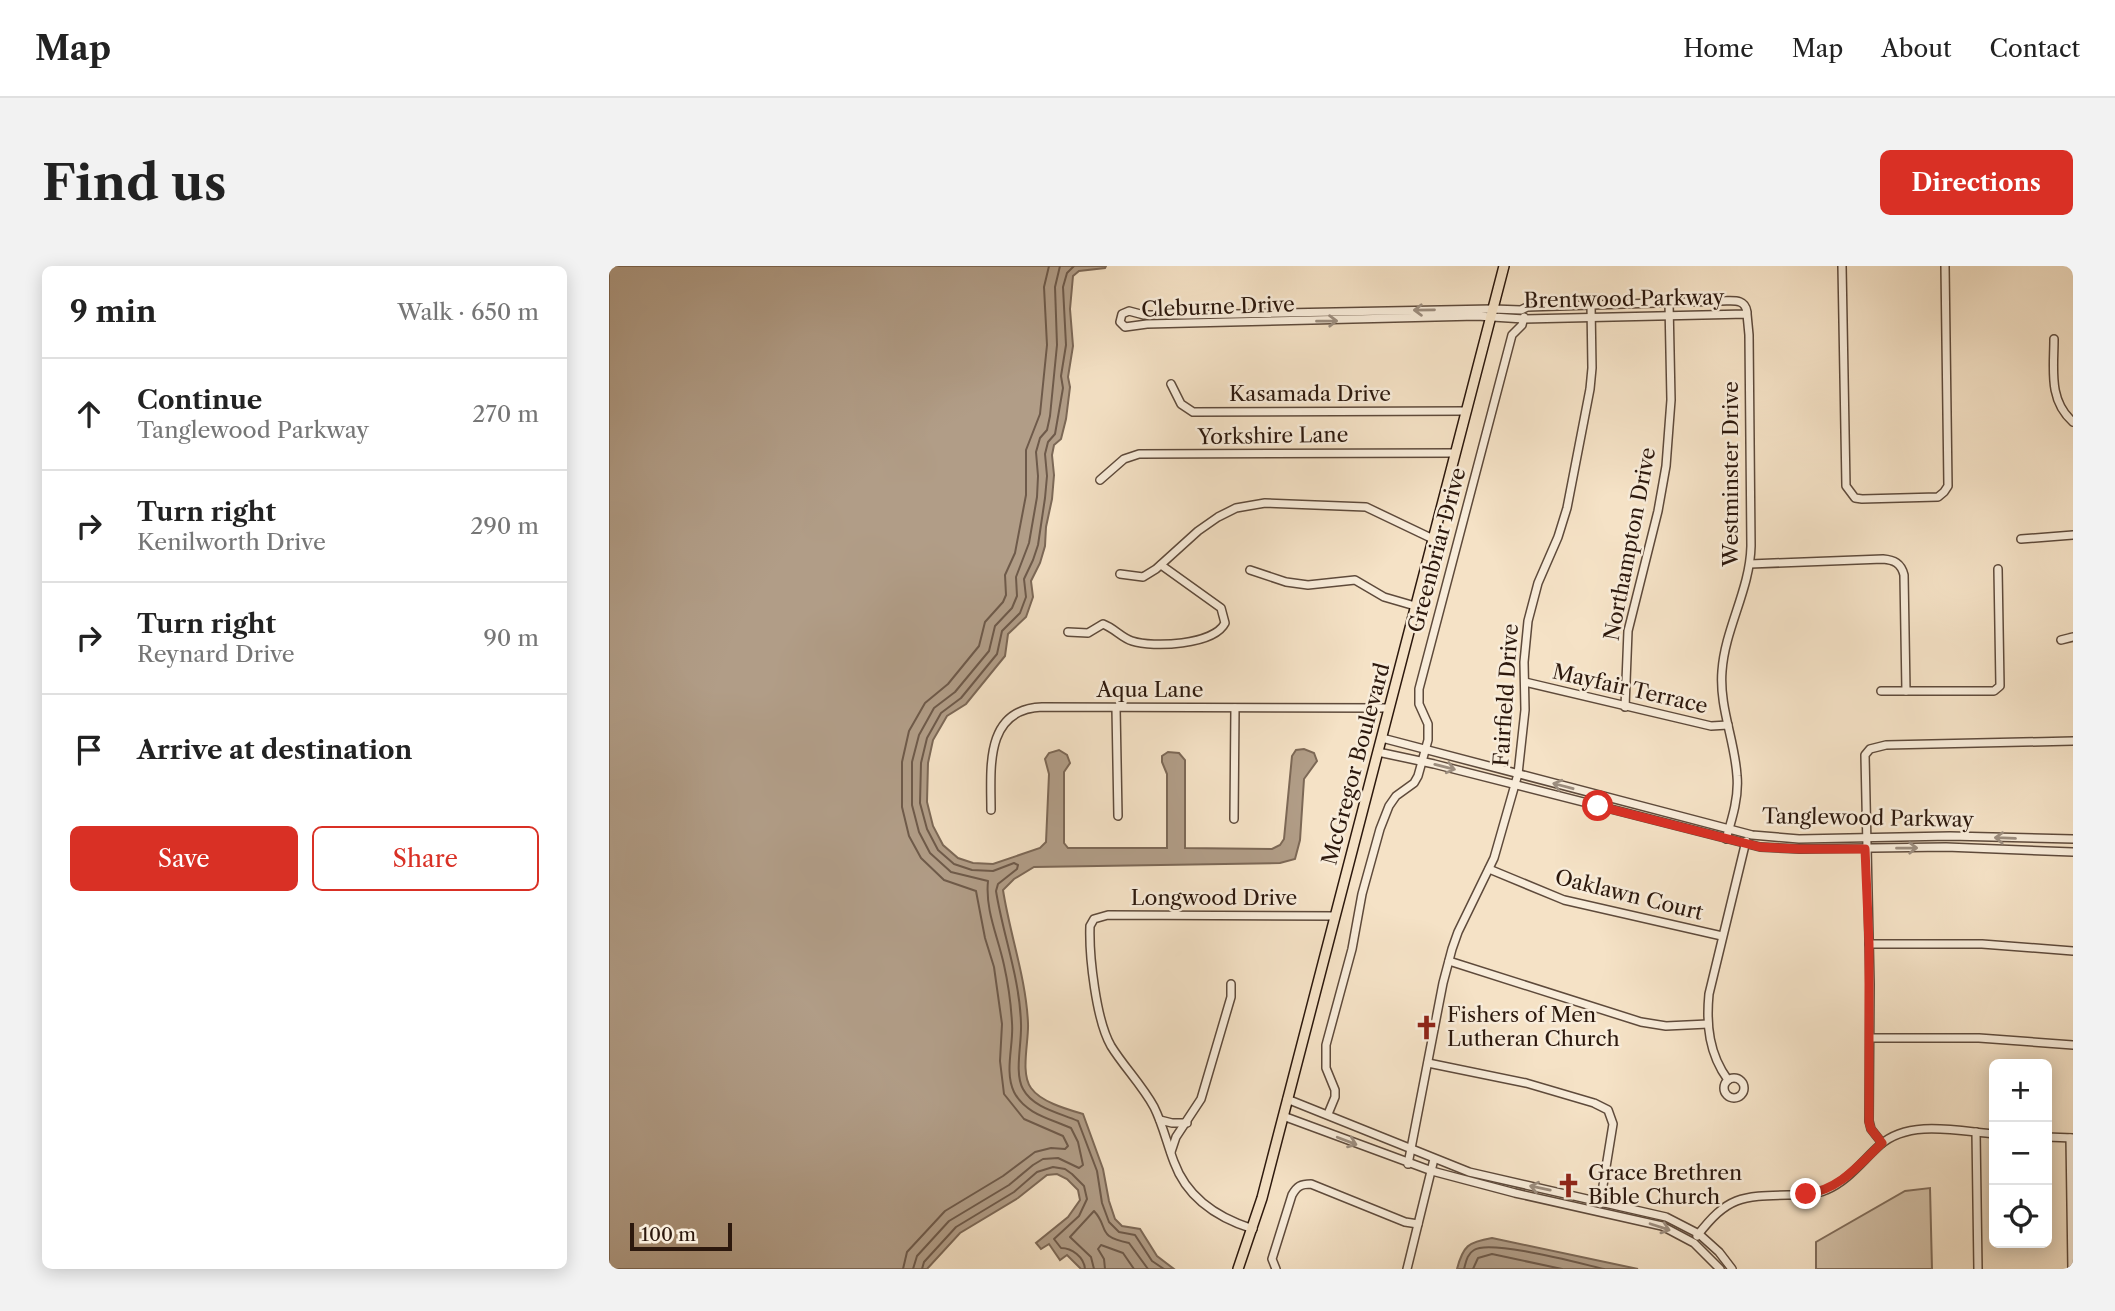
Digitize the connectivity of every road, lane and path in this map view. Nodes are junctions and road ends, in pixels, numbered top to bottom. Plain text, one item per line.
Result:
1 (1504, 266) edge
2 (1842, 266) edge
3 (1945, 266) edge
4 (1669, 303) junction
5 (1591, 305) junction
6 (1521, 310) junction
7 (1492, 313) junction
8 (1747, 314) junction
9 (1669, 316) junction
10 (1300, 317) junction
11 (1591, 318) junction
12 (1524, 319) junction
13 (2054, 339) dead end
14 (1171, 384) dead end
15 (1466, 411) junction
16 (2073, 422) edge
17 (1455, 453) junction
18 (1100, 480) dead end
19 (2073, 535) edge
20 (1433, 539) junction
21 (2021, 539) dead end
22 (1750, 564) junction
23 (1161, 565) junction
24 (1999, 569) dead end
25 (1250, 570) dead end
26 (1121, 574) dead end
27 (1415, 606) junction
28 (1068, 632) dead end
29 (2073, 637) edge
30 (2061, 640) dead end
31 (1525, 682) junction
32 (1881, 691) dead end
33 (1906, 691) junction
34 (1116, 708) junction
35 (1235, 708) junction
36 (1389, 708) junction
37 (1625, 708) junction
38 (1728, 725) junction
39 (1382, 738) junction
40 (2073, 741) edge
41 (1425, 750) junction
42 (1378, 752) junction
43 (1423, 761) junction
44 (1518, 774) junction
45 (1515, 785) junction
46 (991, 810) dead end
47 (1118, 816) dead end
48 (1234, 819) dead end
49 (1729, 829) junction
50 (1748, 834) junction
51 (1865, 837) junction
52 (1962, 837) junction
53 (1727, 839) junction
54 (2057, 839) junction
55 (2073, 839) edge
56 (1746, 844) junction
57 (1962, 848) junction
58 (1865, 849) junction
59 (2057, 852) junction
60 (2073, 852) edge
61 (1489, 869) junction
62 (1335, 916) junction
63 (1722, 936) junction
64 (1869, 944) junction
65 (2073, 951) edge
66 (1449, 961) junction
67 (1231, 984) dead end
68 (1708, 1024) junction
69 (1870, 1038) junction
70 (2073, 1045) edge
71 (1428, 1063) junction
72 (1728, 1080) dead end
73 (1287, 1099) junction
74 (1328, 1114) junction
75 (1283, 1116) junction
76 (1160, 1120) junction
77 (1187, 1123) junction
78 (1976, 1132) junction
79 (1989, 1133) edge
80 (2052, 1137) edge
81 (2071, 1138) edge
82 (1882, 1143) junction
83 (1412, 1150) junction
84 (1171, 1152) junction
85 (1434, 1159) junction
86 (1408, 1164) junction
87 (1432, 1171) junction
88 (1601, 1202) junction
89 (1599, 1212) junction
90 (1418, 1224) junction
91 (1253, 1229) junction
92 (1699, 1234) junction
93 (1693, 1242) junction
94 (1238, 1269) edge
95 (1276, 1269) edge
96 (1407, 1269) edge
97 (1720, 1269) edge
98 (1732, 1269) edge
99 (1978, 1269) edge
100 (2072, 1269) edge

1 - 7 main road, McGregor Boulevard
2 - 3 street
4 - 5 street, Brentwood Parkway
4 - 8 street, Brentwood Parkway
4 - 9 street, Northampton Drive
5 - 6 street, Brentwood Parkway
5 - 11 street, Fairfield Drive
6 - 7 street, Brentwood Parkway
6 - 12 street
7 - 10 street, Cleburne Drive
7 - 12 street, Brentwood Parkway
7 - 15 main road, McGregor Boulevard
8 - 9 street, Brentwood Parkway
8 - 22 street, Westminster Drive
9 - 11 street, Brentwood Parkway
9 - 37 street, Northampton Drive
10 - 10 street, Cleburne Drive
11 - 12 street, Brentwood Parkway
11 - 31 street, Fairfield Drive
12 - 41 street, Greenbriar Drive
13 - 16 street
14 - 15 street, Kasamada Drive
15 - 17 main road, McGregor Boulevard
17 - 18 street, Yorkshire Lane
17 - 20 main road, McGregor Boulevard
19 - 21 street
20 - 23 street
20 - 27 main road, McGregor Boulevard
22 - 33 street
22 - 38 street, Westminster Drive
23 - 26 street
23 - 28 street
24 - 33 street
25 - 27 street
27 - 36 main road, McGregor Boulevard
29 - 30 street
31 - 37 street, Mayfair Terrace
31 - 44 street, Fairfield Drive
32 - 33 street
34 - 35 street, Aqua Lane
34 - 46 street, Aqua Lane
34 - 47 street
35 - 36 street, Aqua Lane
35 - 48 street
36 - 39 main road, McGregor Boulevard
37 - 38 street, Mayfair Terrace
38 - 49 street, Westminster Drive
39 - 41 street, Tanglewood Parkway
39 - 42 main road, McGregor Boulevard
40 - 51 street
41 - 43 street, Greenbriar Drive
41 - 44 street, Tanglewood Parkway
42 - 43 street, Tanglewood Parkway
42 - 62 main road, McGregor Boulevard
43 -> 45 street, Tanglewood Parkway
43 - 74 street, Greenbriar Drive
44 - 45 street, Fairfield Drive
49 -> 44 street, Tanglewood Parkway
45 - 53 street, Tanglewood Parkway
45 - 61 street, Fairfield Drive
49 - 50 street, Tanglewood Parkway
49 - 53 street, Westminster Drive
50 - 51 street, Tanglewood Parkway
50 - 56 street
51 - 52 street, Tanglewood Parkway
51 - 58 street
54 -> 52 street, Tanglewood Parkway
52 - 57 street
53 - 56 street, Tanglewood Parkway
54 - 55 street, Tanglewood Parkway
54 - 59 street
56 - 58 street, Tanglewood Parkway
56 - 63 street
58 -> 57 street, Tanglewood Parkway
57 - 59 street, Tanglewood Parkway
58 - 64 street
59 - 60 street, Tanglewood Parkway
61 - 63 street, Oaklawn Court
61 - 66 street, Fairfield Drive
62 - 73 main road, McGregor Boulevard
62 - 76 street, Longwood Drive
63 - 68 street
64 - 65 street
64 - 69 street
66 - 68 street
66 - 71 street, Fairfield Drive
67 - 77 street
68 - 72 street
69 - 70 street
69 - 82 street
71 - 83 street, Fairfield Drive
71 - 88 street
73 - 74 street
73 - 75 main road, McGregor Boulevard
74 - 83 street
75 -> 86 street
75 - 91 main road, McGregor Boulevard
76 - 77 street
76 - 84 street
77 - 84 street
78 - 79 street
78 - 82 street
78 - 99 street
80 - 81 street
81 - 100 street
82 - 92 street
83 - 85 street
83 - 86 street, Fairfield Drive
84 - 91 street
85 - 87 street
88 -> 85 street
86 - 87 street
87 - 89 street
87 - 90 street
88 - 89 street
88 - 92 street
89 -> 93 street
90 - 95 street
90 - 96 street
91 - 94 main road, McGregor Boulevard
92 - 93 street
92 - 98 street
93 - 97 street

